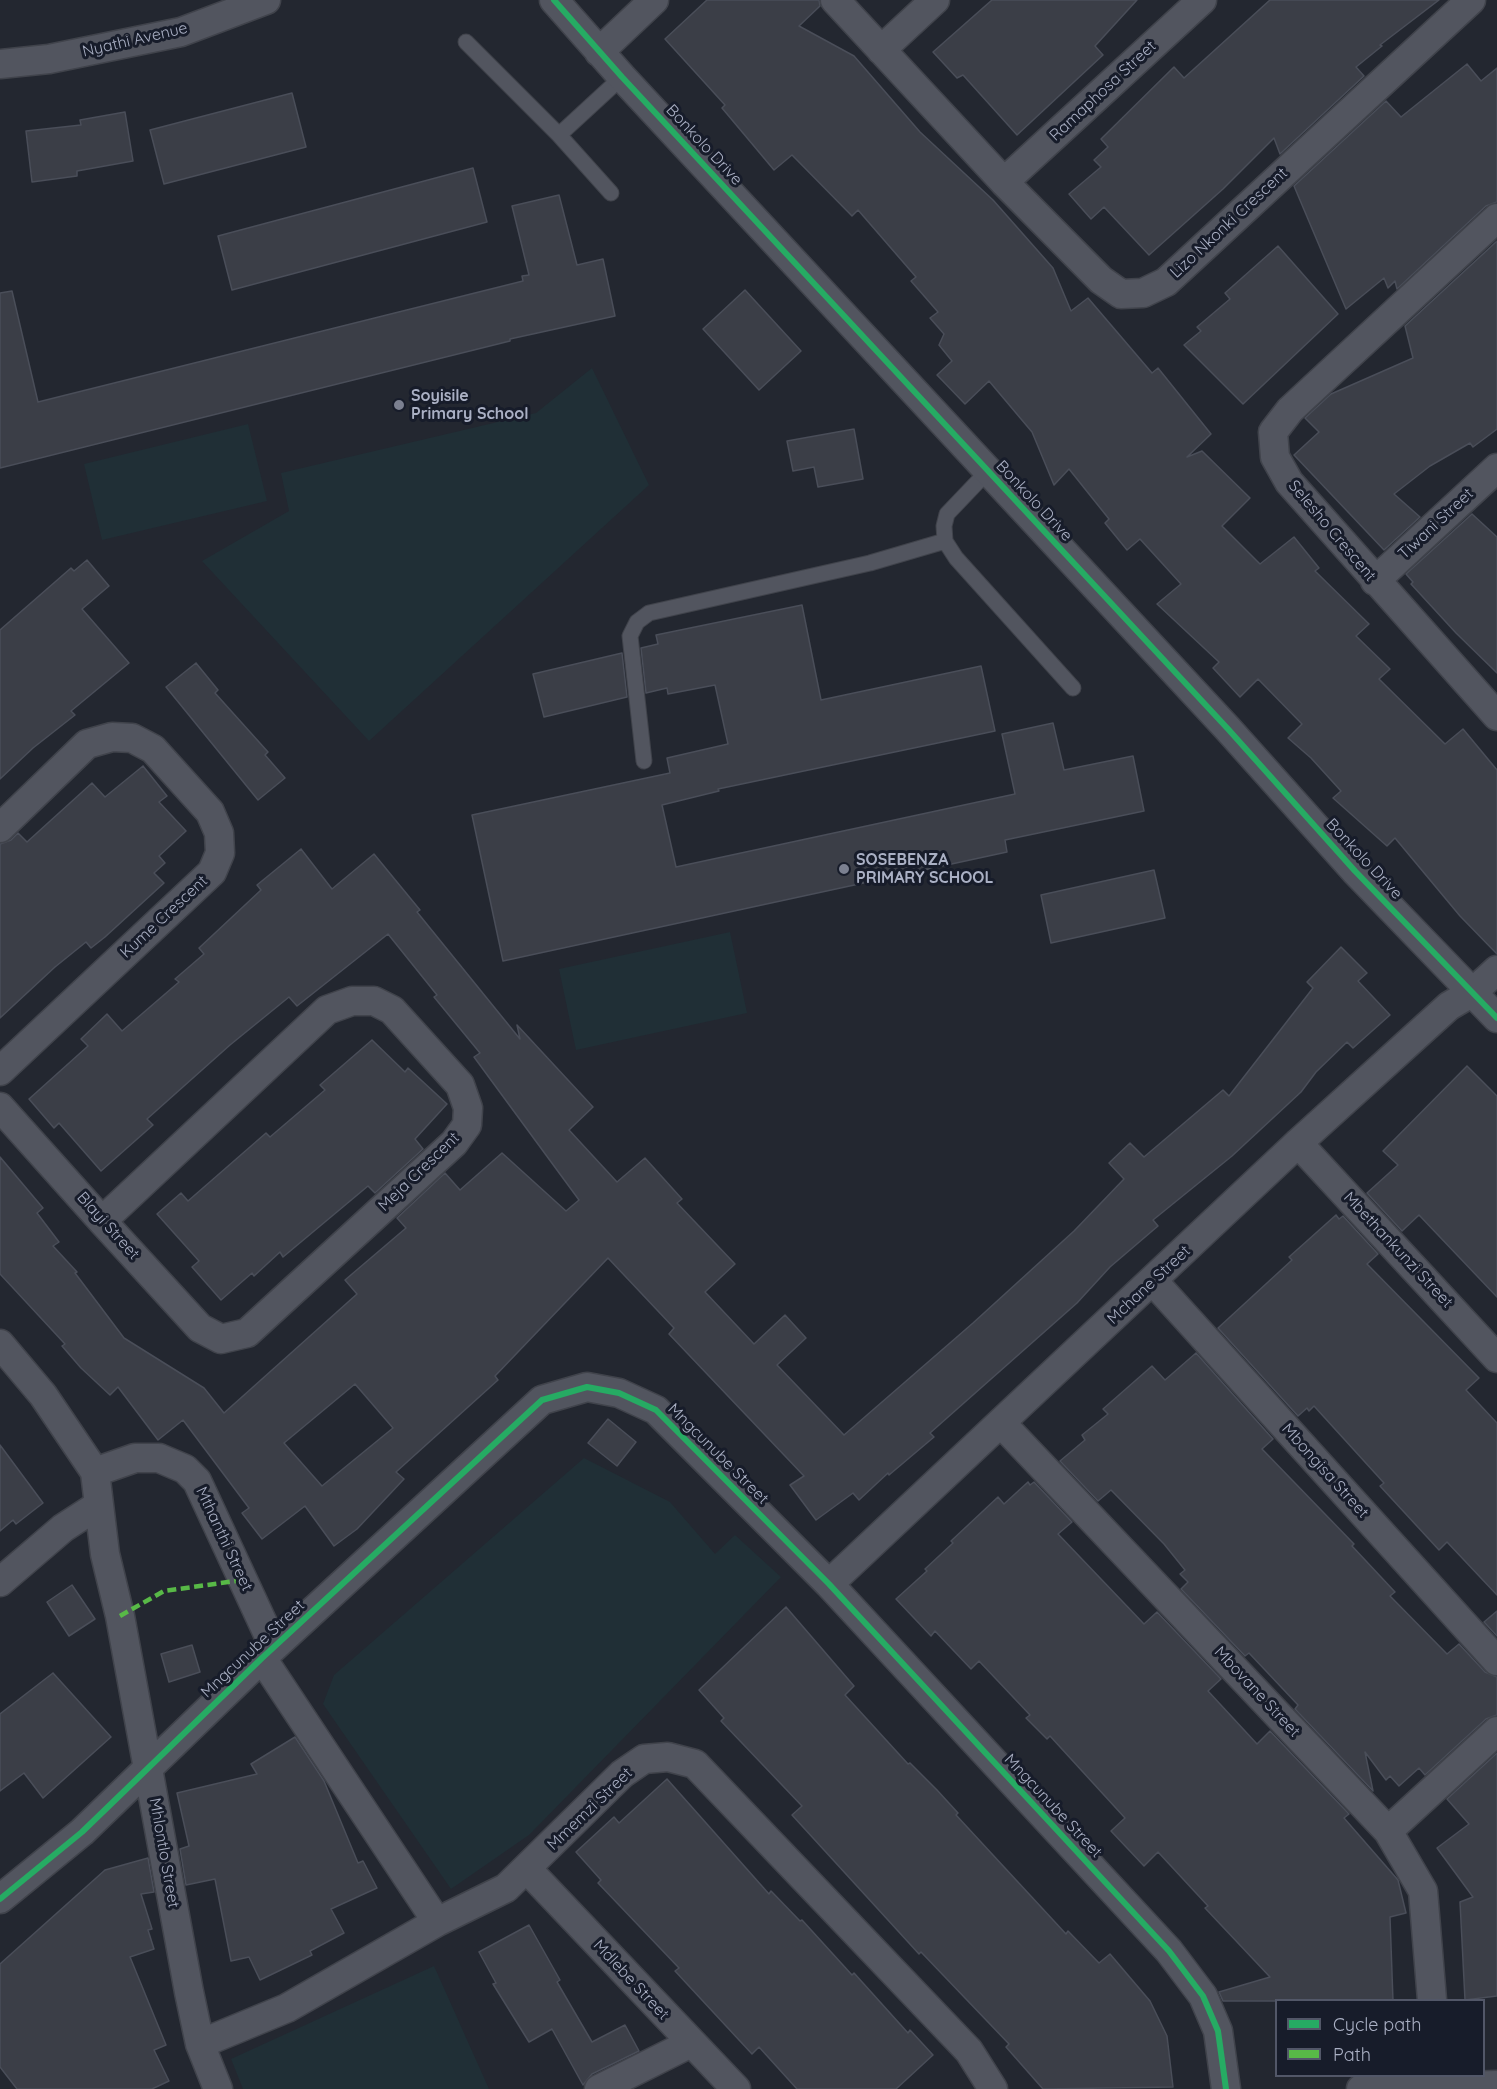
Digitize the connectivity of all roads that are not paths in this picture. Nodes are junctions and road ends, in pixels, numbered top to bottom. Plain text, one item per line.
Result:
1 (266, 0) edge
2 (554, 0) edge
3 (654, 0) edge
4 (835, 0) edge
5 (935, 0) edge
6 (1202, 0) edge
7 (1471, 0) edge
8 (466, 42) dead end
9 (881, 50) junction
10 (599, 52) junction
11 (0, 64) edge
12 (622, 77) junction
13 (559, 135) junction
14 (1004, 182) junction
15 (611, 193) dead end
16 (1497, 218) edge
17 (1497, 468) edge
18 (988, 471) junction
19 (945, 541) junction
20 (1375, 581) junction
21 (1073, 688) dead end
22 (1497, 715) edge
23 (644, 761) dead end
24 (0, 828) edge
25 (1497, 970) edge
26 (1473, 992) junction
27 (1497, 1018) edge
28 (0, 1071) edge
29 (0, 1107) edge
30 (1298, 1143) junction
31 (102, 1221) junction
32 (1153, 1281) junction
33 (221, 1339) joint
34 (0, 1344) edge
35 (1497, 1358) edge
36 (1002, 1424) junction
37 (95, 1472) junction
38 (97, 1506) junction
39 (0, 1582) edge
40 (829, 1584) junction
41 (268, 1653) junction
42 (1497, 1661) edge
43 (1497, 1731) edge
44 (148, 1767) junction
45 (1389, 1831) junction
46 (526, 1869) junction
47 (0, 1899) edge
48 (437, 1922) junction
49 (1432, 1999) edge
50 (691, 2043) junction
51 (200, 2044) junction
52 (1437, 2081) edge
53 (1497, 2085) edge
54 (218, 2089) edge
55 (599, 2089) edge
56 (736, 2089) edge
57 (993, 2089) edge
58 (1226, 2089) edge
59 (1361, 2089) edge

1 - 11 street, Nyathi Avenue
2 - 10 street, Bonkolo Drive
3 - 10 street
4 - 9 street, Lizo Nkonki Crescent
5 - 9 street
6 - 14 street, Ramaphosa Street
7 - 14 street, Lizo Nkonki Crescent
8 - 13 lane
9 - 14 street, Lizo Nkonki Crescent
10 - 12 street, Bonkolo Drive
12 - 13 lane
12 - 18 street, Bonkolo Drive
13 - 15 lane
16 - 20 street, Selesho Crescent
17 - 20 street, Tiwani Street
18 - 19 lane
18 - 26 street, Bonkolo Drive
19 - 21 lane
19 - 23 lane
20 - 22 street, Selesho Crescent
24 - 28 street, Kume Crescent
25 - 26 street, Mchane Street
26 - 27 street, Bonkolo Drive
26 - 30 street, Mchane Street
29 - 31 street, Blayi Street
30 - 32 street, Mchane Street
30 - 35 street, Mbethankunzi Street
31 - 33 street, Blayi Street
31 - 33 street, Meja Crescent
32 - 36 street, Mchane Street
32 - 42 street, Mbongisa Street
34 - 37 street
36 - 40 street, Mchane Street
36 - 45 street, Mbovane Street
37 - 38 street, Mhlontlo Street
37 - 41 street, Mthanthi Street
38 - 39 street
38 - 44 street, Mhlontlo Street
40 - 41 street, Mngcunube Street
40 - 58 street, Mngcunube Street
41 - 44 street, Mngcunube Street
41 - 48 street, Mthanthi Street
43 - 45 street
44 - 47 street, Mngcunube Street
44 - 51 street, Mhlontlo Street
45 - 49 street, Mbovane Street
46 - 48 street, Mmemzi Street
46 - 50 street, Mdlebe Street
46 - 57 street, Mmemzi Street
48 - 51 street, Mmemzi Street
50 - 55 street
50 - 56 street, Mdlebe Street
51 - 54 street, Mhlontlo Street
52 - 53 street
52 - 59 street

